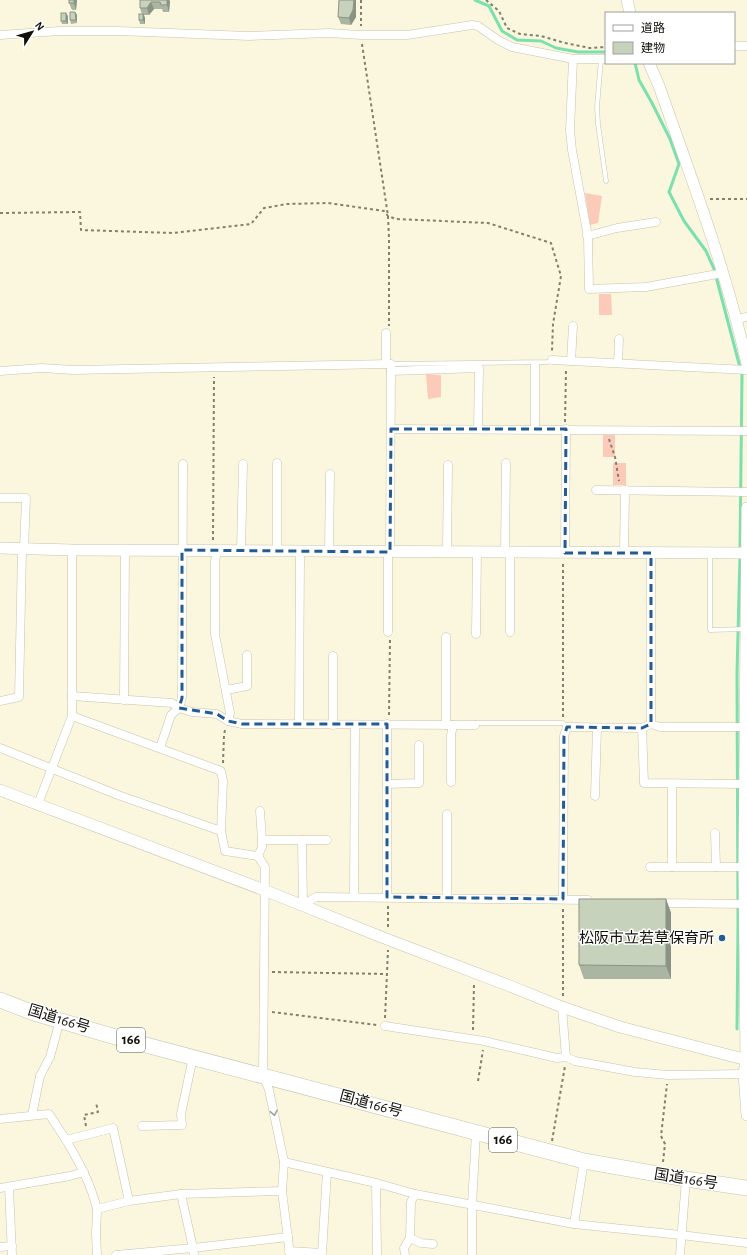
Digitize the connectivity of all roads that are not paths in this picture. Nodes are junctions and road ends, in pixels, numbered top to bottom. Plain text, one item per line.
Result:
1 (627, 0) edge
2 (630, 12) edge
3 (0, 35) edge
4 (735, 46) edge
5 (747, 46) edge
6 (573, 59) junction
7 (603, 59) edge
8 (649, 64) edge
9 (606, 181) dead end
10 (656, 222) dead end
11 (587, 236) junction
12 (721, 273) junction
13 (742, 318) edge
14 (572, 326) dead end
15 (386, 333) road end
16 (619, 339) dead end
17 (552, 360) joint
18 (569, 361) junction
19 (618, 364) junction
20 (389, 366) junction
21 (535, 366) dead end
22 (744, 369) edge
23 (0, 371) edge
24 (391, 429) junction
25 (478, 429) junction
26 (535, 429) junction
27 (566, 429) junction
28 (743, 431) edge
29 (277, 463) dead end
30 (506, 463) dead end
31 (183, 464) dead end
32 (243, 464) dead end
33 (448, 465) dead end
34 (330, 474) dead end
35 (596, 490) dead end
36 (621, 490) junction
37 (742, 492) edge
38 (0, 498) edge
39 (747, 508) edge
40 (0, 548) edge
41 (23, 549) junction
42 (72, 550) junction
43 (125, 550) junction
44 (182, 550) junction
45 (217, 551) junction
46 (241, 551) junction
47 (276, 551) junction
48 (329, 551) junction
49 (300, 552) junction
50 (389, 552) junction
51 (448, 552) junction
52 (477, 552) junction
53 (507, 552) junction
54 (564, 552) junction
55 (744, 552) edge
56 (624, 553) junction
57 (651, 553) junction
58 (710, 553) junction
59 (741, 629) junction
60 (388, 632) road end
61 (510, 632) dead end
62 (476, 634) dead end
63 (446, 637) dead end
64 (247, 655) dead end
65 (333, 656) dead end
66 (226, 690) junction
67 (72, 696) junction
68 (124, 700) junction
69 (0, 701) edge
70 (179, 708) junction
71 (72, 716) junction
72 (228, 721) junction
73 (299, 724) junction
74 (332, 724) junction
75 (388, 724) junction
76 (651, 724) junction
77 (355, 725) junction
78 (449, 725) junction
79 (474, 725) joint
80 (565, 725) junction
81 (742, 726) edge
82 (597, 728) junction
83 (642, 728) junction
84 (419, 745) dead end
85 (0, 748) edge
86 (160, 748) junction
87 (53, 768) junction
88 (746, 768) edge
89 (451, 782) dead end
90 (387, 784) junction
91 (672, 784) junction
92 (743, 785) junction
93 (0, 790) edge
94 (595, 796) dead end
95 (38, 804) junction
96 (260, 811) dead end
97 (746, 813) edge
98 (447, 814) dead end
99 (221, 831) junction
100 (715, 833) dead end
101 (262, 840) junction
102 (302, 840) junction
103 (327, 840) dead end
104 (258, 856) junction
105 (650, 867) dead end
106 (672, 867) junction
107 (716, 867) junction
108 (740, 867) junction
109 (264, 890) junction
110 (354, 897) junction
111 (387, 897) junction
112 (447, 898) junction
113 (563, 899) junction
114 (593, 900) edge
115 (649, 902) edge
116 (742, 904) edge
117 (303, 905) junction
118 (0, 1000) edge
119 (562, 1007) junction
120 (60, 1020) junction
121 (385, 1026) road end
122 (193, 1057) junction
123 (566, 1057) junction
124 (746, 1060) edge
125 (744, 1074) junction
126 (263, 1075) junction
127 (32, 1115) junction
128 (747, 1115) edge
129 (0, 1119) edge
130 (142, 1126) dead end
131 (476, 1133) junction
132 (66, 1140) junction
133 (584, 1161) junction
134 (284, 1162) junction
135 (84, 1172) junction
136 (328, 1172) junction
137 (686, 1179) junction
138 (376, 1183) junction
139 (9, 1187) junction
140 (0, 1188) edge
141 (747, 1188) edge
142 (282, 1191) junction
143 (180, 1194) junction
144 (415, 1194) junction
145 (129, 1201) junction
146 (472, 1205) junction
147 (97, 1209) junction
148 (574, 1224) junction
149 (681, 1234) junction
150 (288, 1237) junction
151 (410, 1238) junction
152 (747, 1243) edge
153 (433, 1244) dead end
154 (12, 1246) junction
155 (0, 1247) edge
156 (194, 1252) edge
157 (290, 1253) edge
158 (12, 1255) edge
159 (97, 1255) edge
160 (116, 1255) edge
161 (377, 1255) edge
162 (405, 1255) edge
163 (472, 1255) edge
164 (680, 1255) edge

1 - 2 street
3 - 6 street
4 - 5 street
6 - 7 street
6 - 11 street
7 - 9 lane
8 - 12 street
10 - 11 street
11 - 12 street
12 - 13 street
13 - 22 street
14 - 18 street
15 - 20 street
16 - 19 street
17 - 18 street
17 - 20 lane
18 - 19 street
19 - 22 street
20 - 23 street
20 - 24 street
20 - 25 street
21 - 26 street
24 - 25 street
24 - 50 street
25 - 26 street
26 - 27 street
27 - 28 street
27 - 54 street
29 - 47 street
30 - 53 street
31 - 44 street
32 - 46 street
33 - 51 street
34 - 48 street
35 - 36 street
36 - 37 street
36 - 56 street
38 - 41 street
39 - 55 street
40 - 41 street
41 - 42 street
41 - 69 street
42 - 43 street
42 - 67 street
43 - 44 street
43 - 68 street
44 - 45 street
44 - 70 street
45 - 46 street
45 - 66 street
46 - 47 street
47 - 49 street
48 - 49 street
48 - 50 street
49 - 73 street
50 - 51 street
50 - 60 street
51 - 52 street
52 - 53 street
52 - 62 street
53 - 54 street
53 - 61 street
54 - 56 street
55 - 58 street
55 - 59 street
56 - 57 street
57 - 58 street
57 - 76 street
58 - 59 lane
59 - 81 street
63 - 78 street
64 - 66 street
65 - 74 street
66 - 72 street
67 - 68 street
67 - 71 street
68 - 70 street
70 - 72 street
70 - 86 street
71 - 86 street
71 - 87 street
72 - 73 street
73 - 74 street
74 - 77 street
75 - 77 street
75 - 78 street
75 - 90 street
76 - 81 street
76 - 83 street
77 - 110 street
78 - 79 street
78 - 89 street
79 - 80 lane
80 - 82 street
80 - 113 street
81 - 88 street
82 - 83 street
82 - 94 street
83 - 91 street
84 - 90 street
85 - 87 street
86 - 99 street
87 - 95 street
87 - 99 street
88 - 92 street
90 - 111 street
91 - 92 street
91 - 106 street
92 - 97 street
93 - 95 street
95 - 109 street
96 - 101 street
97 - 108 street
98 - 112 street
99 - 104 street
100 - 107 street
101 - 102 street
101 - 104 street
102 - 103 street
102 - 117 street
104 - 109 street
105 - 106 street
106 - 107 street
107 - 108 street
108 - 116 street
109 - 117 street
109 - 126 street
110 - 111 street
110 - 117 street
111 - 112 street
112 - 113 street
113 - 114 street
115 - 116 street
116 - 124 street
117 - 119 street
118 - 120 highway, 国道166号 / 166
119 - 123 street
119 - 124 street
120 - 122 highway, 国道166号 / 166
120 - 127 street
121 - 123 street
122 - 126 highway, 国道166号 / 166
122 - 130 street
123 - 125 street
124 - 125 street
125 - 128 street
126 - 131 highway, 国道166号 / 166
126 -> 134 street
127 - 129 street
127 - 132 street
131 - 133 highway, 国道166号 / 166
131 - 146 street
132 - 135 street
132 - 145 street
133 - 137 highway, 国道166号 / 166
133 - 148 street
134 - 136 street
134 - 142 street
135 - 139 street
135 - 147 street
136 - 138 street
136 - 157 street
137 - 141 highway, 国道166号 / 166
137 - 149 street
138 - 144 street
138 - 161 street
139 - 140 street
139 - 154 street
142 - 143 street
142 - 150 street
143 - 145 street
143 - 156 street
144 - 146 street
144 - 151 street
145 - 147 street
146 - 148 street
146 - 163 street
147 - 159 street
148 - 149 street
149 - 152 street
149 - 164 street
150 - 156 street
150 - 157 street
151 - 153 street
151 - 162 street
154 - 155 street
154 - 158 street
156 - 160 street

